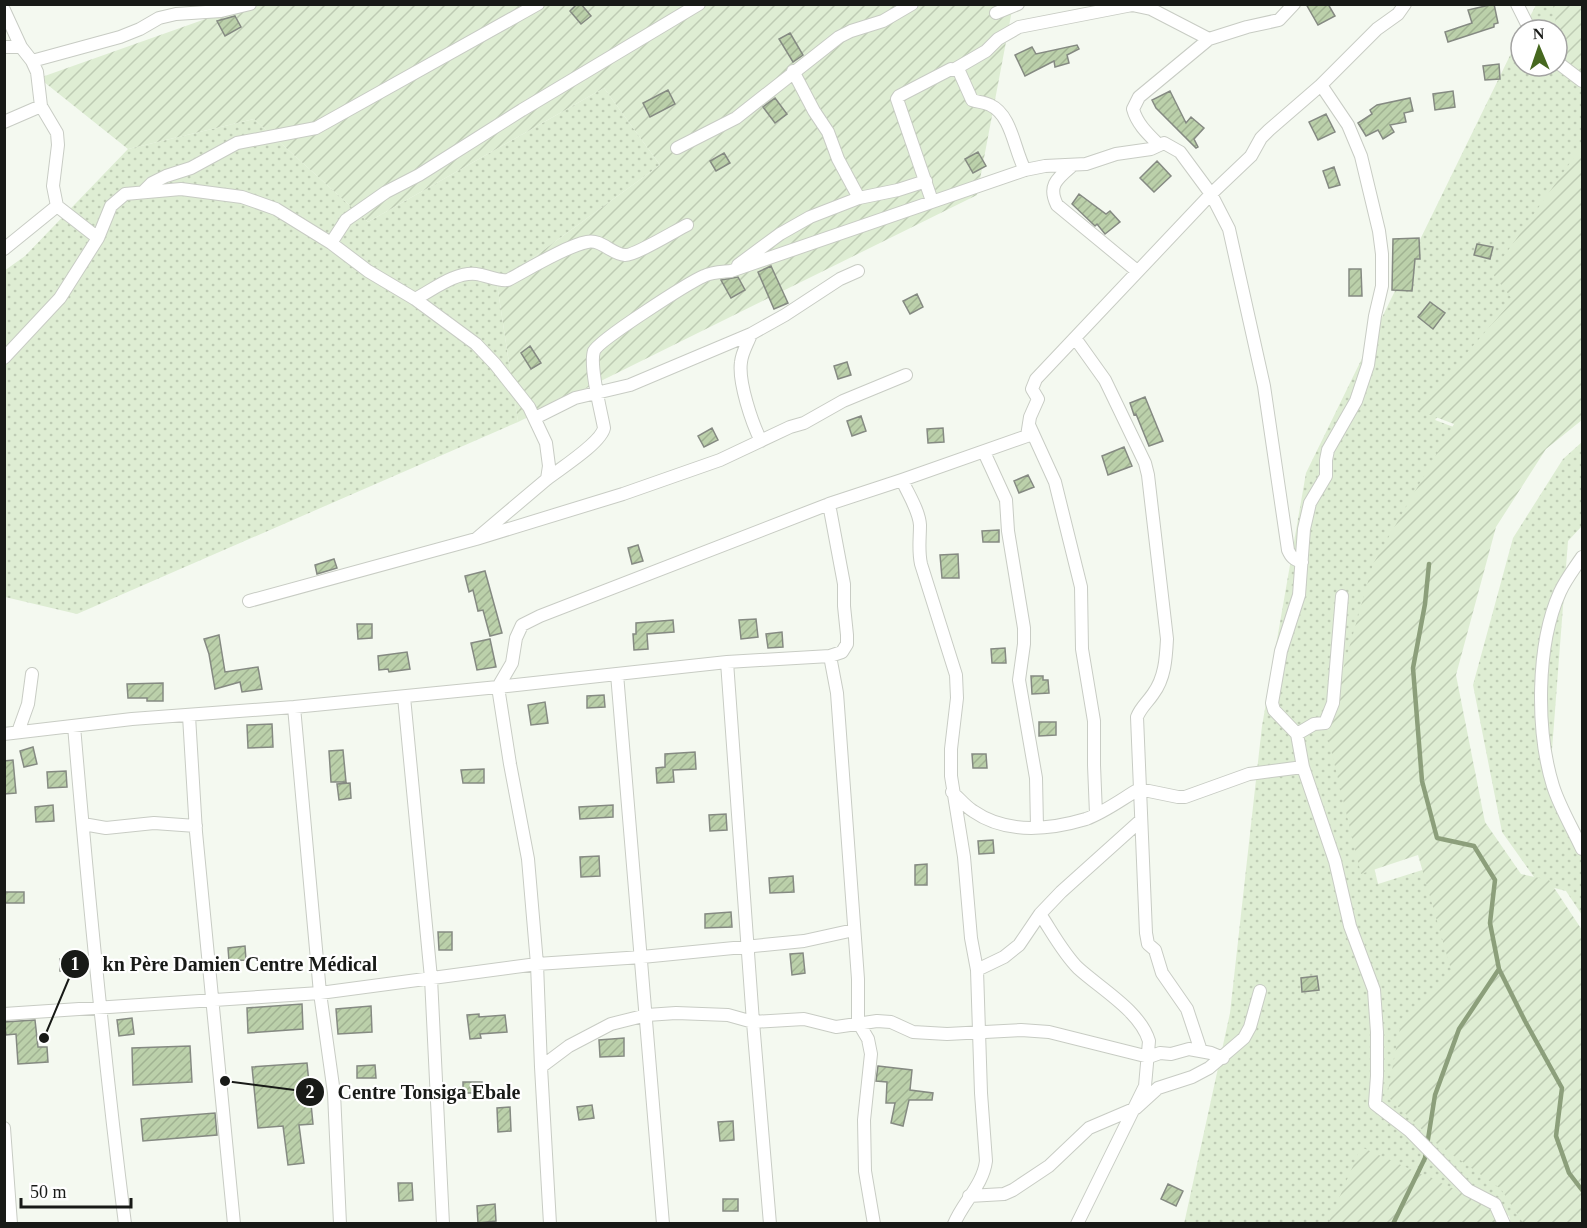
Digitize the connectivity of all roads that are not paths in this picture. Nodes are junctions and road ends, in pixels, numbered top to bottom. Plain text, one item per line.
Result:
1 (250, 4) edge
2 (538, 4) edge
3 (699, 4) edge
4 (912, 4) edge
5 (1018, 4) edge
6 (1294, 4) edge
7 (1405, 4) edge
8 (1517, 4) edge
9 (4, 10) edge
10 (996, 13) dead end
11 (1524, 18) edge
12 (1209, 39) junction
13 (4, 47) edge
14 (21, 47) junction
15 (32, 61) junction
16 (955, 69) junction
17 (793, 71) junction
18 (1569, 71) edge
19 (1582, 81) edge
20 (1321, 85) junction
21 (41, 106) junction
22 (4, 122) edge
23 (1159, 145) junction
24 (677, 148) dead end
25 (1073, 165) junction
26 (1025, 170) junction
27 (926, 181) junction
28 (143, 192) junction
29 (1212, 194) junction
30 (859, 198) junction
31 (932, 201) junction
32 (57, 206) junction
33 (687, 225) dead end
34 (98, 238) junction
35 (331, 243) junction
36 (4, 249) edge
37 (731, 271) junction
38 (858, 271) dead end
39 (1137, 271) junction
40 (415, 299) junction
41 (751, 334) junction
42 (1075, 338) junction
43 (4, 358) edge
44 (906, 375) dead end
45 (597, 391) junction
46 (535, 418) junction
47 (1029, 425) junction
48 (761, 441) junction
49 (984, 452) junction
50 (547, 479) junction
51 (902, 480) junction
52 (829, 504) junction
53 (476, 539) junction
54 (1582, 558) edge
55 (1302, 562) junction
56 (1342, 596) dead end
57 (249, 601) dead end
58 (830, 656) junction
59 (728, 662) junction
60 (32, 674) dead end
61 (617, 674) junction
62 (498, 687) junction
63 (404, 697) junction
64 (294, 707) junction
65 (189, 716) junction
66 (74, 726) junction
67 (18, 732) junction
68 (4, 734) edge
69 (1297, 734) junction
70 (1303, 767) junction
71 (1139, 789) junction
72 (952, 792) junction
73 (1096, 814) junction
74 (1140, 821) junction
75 (82, 824) junction
76 (196, 826) junction
77 (1037, 828) junction
78 (1582, 849) edge
79 (1040, 914) junction
80 (854, 930) junction
81 (748, 945) junction
82 (642, 957) junction
83 (537, 964) junction
84 (977, 970) junction
85 (431, 978) junction
86 (1260, 991) dead end
87 (320, 993) junction
88 (212, 1000) junction
89 (101, 1007) junction
90 (4, 1014) edge
91 (647, 1015) junction
92 (753, 1022) junction
93 (858, 1022) junction
94 (978, 1032) junction
95 (1201, 1051) junction
96 (1149, 1057) junction
97 (1223, 1058) junction
98 (541, 1067) junction
99 (1136, 1108) junction
100 (4, 1128) edge
101 (969, 1196) junction
102 (11, 1224) edge
103 (125, 1224) edge
104 (234, 1224) edge
105 (340, 1224) edge
106 (443, 1224) edge
107 (550, 1224) edge
108 (663, 1224) edge
109 (770, 1224) edge
110 (874, 1224) edge
111 (954, 1224) edge
112 (1077, 1224) edge
113 (1504, 1224) edge

1 - 15 street
2 - 28 street
3 - 35 street
4 - 17 street
5 - 10 street
6 - 12 street
7 - 20 street
8 - 11 street
9 - 14 street
12 - 16 street
12 - 23 street
13 - 14 street
14 - 15 street
15 - 21 street
16 - 26 street
16 - 27 street
17 - 24 street
17 - 30 street
18 - 19 street
20 - 29 street
20 - 55 street
21 - 22 street
21 - 32 street
23 - 25 street
23 - 29 street
25 - 26 street
25 - 39 street
26 - 31 street
27 - 30 street
27 - 31 street
28 - 34 street
28 - 35 street
29 - 39 street
29 - 55 street
30 - 37 street
31 - 37 street
32 - 34 street
32 - 36 street
33 - 40 street
34 - 43 street
35 - 40 street
37 - 45 street
38 - 41 street
39 - 42 street
40 - 46 street
41 - 45 street
41 - 48 street
42 - 47 street
42 - 71 street
44 - 48 street
45 - 46 street
45 - 50 street
46 - 50 street
47 - 49 street
47 - 73 street
48 - 53 street
49 - 51 street
49 - 77 street
50 - 53 street
51 - 52 street
51 - 72 street
52 - 58 street
52 - 62 street
53 - 57 street
54 - 78 street
55 - 69 street
56 - 69 street
58 - 59 street
58 - 80 street
59 - 61 street
59 - 81 street
60 - 67 street
61 - 62 street
61 - 82 street
62 - 63 street
62 - 83 street
63 - 64 street
63 - 85 street
64 - 65 street
64 - 87 street
65 - 66 street
65 - 76 street
66 - 67 street
66 - 75 street
67 - 68 street
69 - 70 street
70 - 71 street
70 - 113 street
71 - 73 street
71 - 74 street
72 - 77 street
72 - 84 street
73 - 77 street
74 - 79 street
74 - 95 street
75 - 76 street
75 - 89 street
76 - 88 street
79 - 84 street
79 - 96 street
80 - 81 street
80 - 93 street
81 - 82 street
81 - 92 street
82 - 83 street
82 - 91 street
83 - 85 street
83 - 98 street
84 - 94 street
85 - 87 street
85 - 106 street
86 - 97 street
87 - 88 street
87 - 105 street
88 - 89 street
88 - 104 street
89 - 90 street
89 - 103 street
91 - 92 street
91 - 98 street
91 - 108 street
92 - 93 street
92 - 109 street
93 - 94 street
93 - 110 street
94 - 96 street
94 - 101 street
95 - 96 street
95 - 97 street
96 - 99 street
97 - 99 street
98 - 107 street
99 - 101 street
99 - 112 street
100 - 102 street
101 - 111 street

